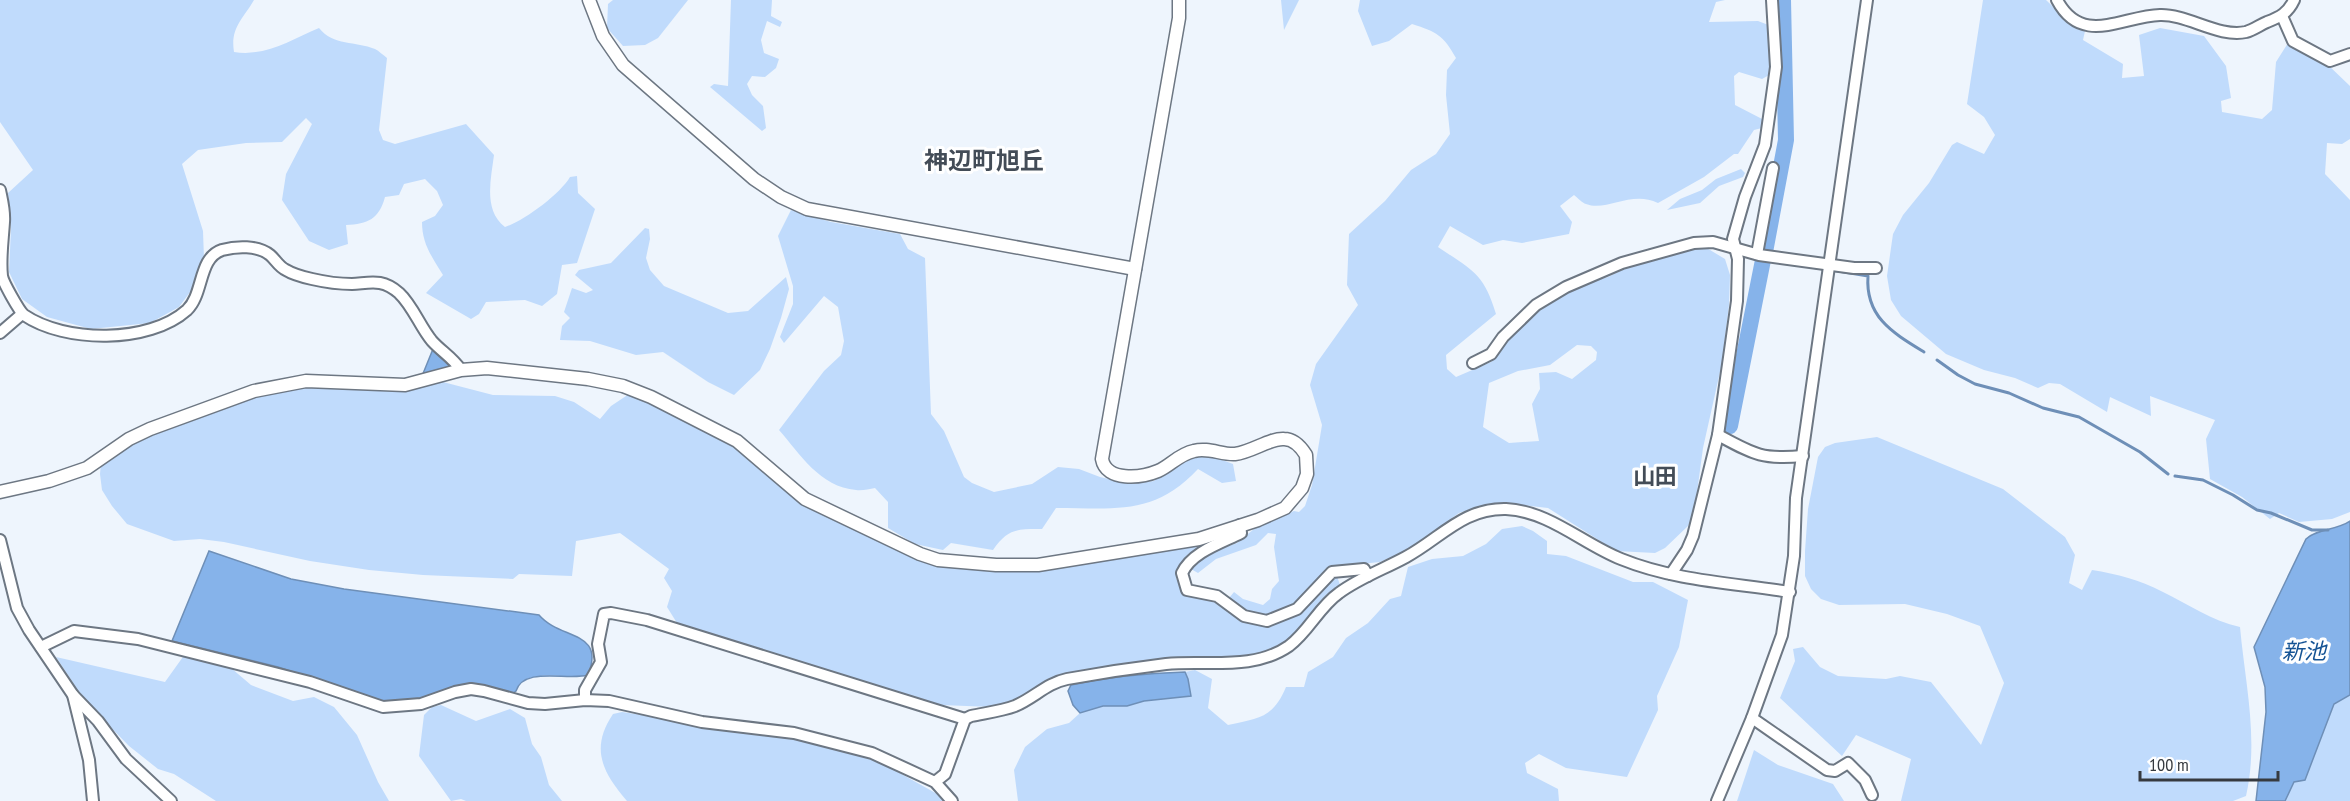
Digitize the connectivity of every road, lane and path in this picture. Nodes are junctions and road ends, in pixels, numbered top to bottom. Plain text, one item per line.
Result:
1 (589, 0) edge
2 (1179, 0) edge
3 (1772, 0) edge
4 (1867, 0) edge
5 (2057, 0) edge
6 (2294, 0) edge
7 (2282, 16) junction
8 (2350, 54) edge
9 (1773, 168) dead end
10 (0, 190) edge
11 (1735, 249) junction
12 (1761, 255) junction
13 (1828, 264) junction
14 (1876, 268) dead end
15 (1135, 269) junction
16 (22, 314) junction
17 (0, 333) edge
18 (1473, 363) dead end
19 (461, 370) junction
20 (1718, 435) junction
21 (1803, 456) junction
22 (0, 492) edge
23 (1240, 525) junction
24 (0, 540) edge
25 (1671, 574) junction
26 (1368, 576) junction
27 (1787, 591) junction
28 (41, 647) junction
29 (73, 695) junction
30 (585, 700) junction
31 (1752, 717) junction
32 (965, 719) junction
33 (936, 782) junction
34 (1872, 795) dead end
35 (93, 801) edge
36 (171, 801) edge
37 (952, 801) edge
38 (1717, 801) edge

1 - 15 street
2 - 15 street
3 - 11 street
4 - 13 street
5 - 7 street
6 - 7 street
7 - 8 street
9 - 12 street
10 - 16 street
11 - 12 street
11 - 18 street
11 - 20 street
12 - 13 street
13 - 14 street
13 - 21 street
15 - 23 street
16 - 17 street
16 - 19 street
19 - 22 street
19 - 23 street
20 - 21 street
20 - 25 street
21 - 27 street
23 - 26 street
24 - 28 street
25 - 26 street
25 - 27 street
26 - 32 street
27 - 31 street
28 - 29 street
28 - 30 street
29 - 35 street
29 - 36 street
30 - 32 street
30 - 33 street
31 - 34 street
31 - 38 street
32 - 33 street
33 - 37 street

